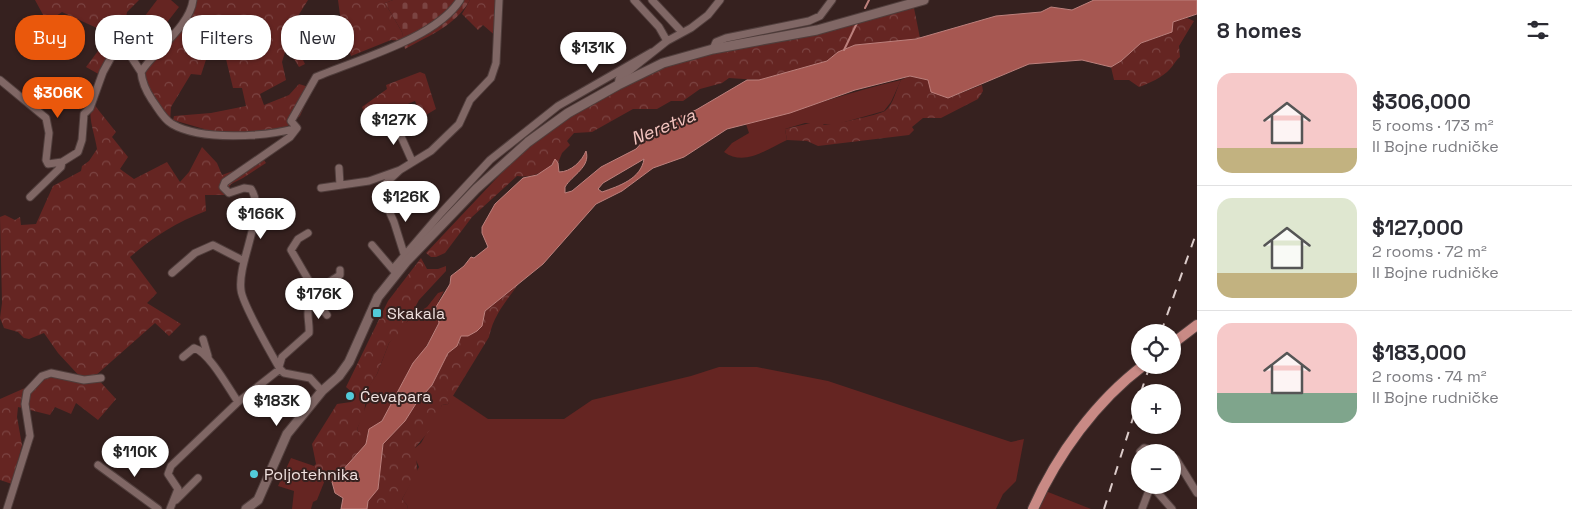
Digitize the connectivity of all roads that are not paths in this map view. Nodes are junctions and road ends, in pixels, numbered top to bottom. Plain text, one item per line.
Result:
1 (193, 0) edge
2 (460, 0) edge
3 (499, 0) edge
4 (634, 0) edge
5 (652, 0) edge
6 (720, 0) edge
7 (832, 0) edge
8 (924, 0) edge
9 (682, 32) junction
10 (667, 41) junction
11 (713, 49) junction
12 (652, 52) junction
13 (142, 72) junction
14 (0, 80) edge
15 (618, 85) junction
16 (579, 94) junction
17 (588, 102) junction
18 (395, 123) dead end
19 (297, 128) junction
20 (412, 161) junction
21 (62, 162) junction
22 (339, 168) dead end
23 (400, 170) junction
24 (340, 185) junction
25 (321, 188) dead end
26 (30, 197) dead end
27 (308, 233) dead end
28 (372, 245) dead end
29 (405, 258) junction
30 (244, 261) junction
31 (340, 270) dead end
32 (395, 272) junction
33 (172, 273) dead end
34 (316, 294) junction
35 (327, 315) dead end
36 (1197, 325) edge
37 (1181, 337) edge
38 (203, 339) dead end
39 (183, 357) dead end
40 (210, 360) junction
41 (280, 368) junction
42 (1134, 374) edge
43 (101, 378) dead end
44 (322, 391) junction
45 (238, 402) junction
46 (98, 465) dead end
47 (1181, 466) edge
48 (198, 478) dead end
49 (1194, 485) edge
50 (1197, 493) edge
51 (1148, 494) edge
52 (1159, 494) edge
53 (256, 505) edge
54 (172, 506) edge
55 (7, 509) edge
56 (158, 509) edge
57 (246, 509) edge
58 (1033, 509) edge
59 (1142, 509) edge
60 (1172, 509) edge

1 - 13 street
2 - 19 street
3 - 20 street
4 - 10 street
5 - 9 street
6 - 9 street
7 - 11 street
8 - 11 street
9 - 10 street
10 - 12 street
11 - 15 street
12 - 15 street
12 - 16 street
13 - 19 street
13 - 21 street
14 - 21 street
15 - 17 street
16 - 17 street
16 - 29 street
17 - 29 street
18 - 20 street
19 - 30 street
20 - 23 street
21 - 26 street
22 - 24 street
23 - 24 street
23 - 29 street
24 - 25 street
27 - 34 street
28 - 32 street
29 - 32 street
30 - 33 street
30 - 41 street
31 - 34 street
32 - 44 street
34 - 35 street
34 - 41 street
36 - 37 main road
38 - 40 street
39 - 40 street
40 - 45 street
41 - 44 street
41 - 45 street
42 - 58 main road
43 - 55 street
44 - 53 street
45 - 54 street
46 - 56 street
47 - 49 street
48 - 54 street
49 - 50 street
51 - 59 street
52 - 60 street
53 - 57 street

